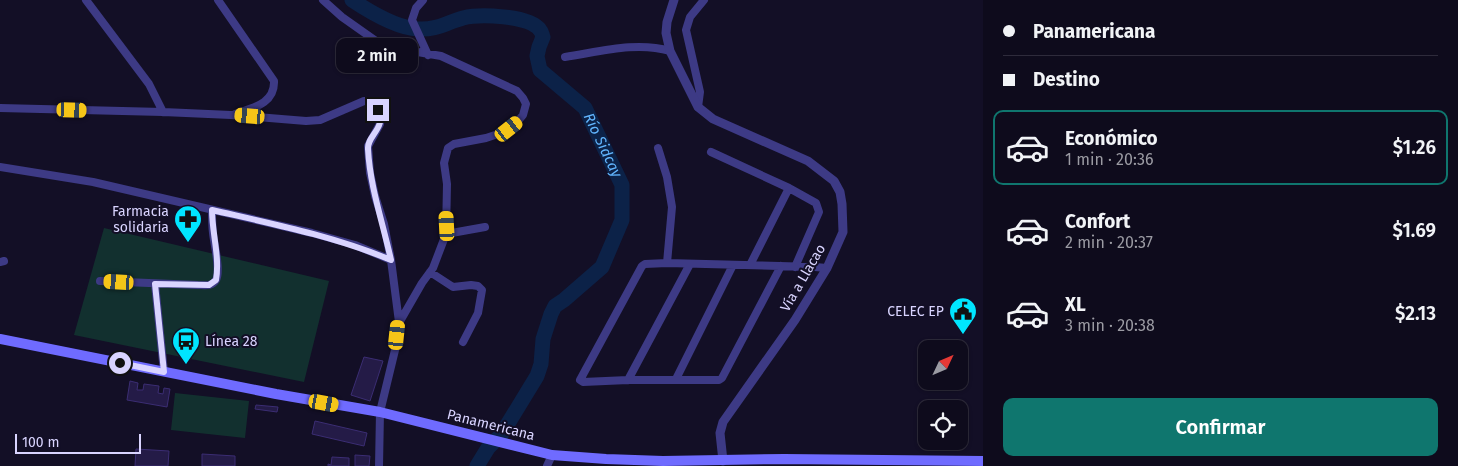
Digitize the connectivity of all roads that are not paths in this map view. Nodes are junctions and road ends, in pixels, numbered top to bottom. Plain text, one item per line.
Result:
1 (86, 0) edge
2 (218, 0) edge
3 (323, 0) edge
4 (422, 0) edge
5 (674, 0) edge
6 (704, 0) edge
7 (670, 51) junction
8 (428, 55) junction
9 (565, 57) dead end
10 (698, 107) junction
11 (0, 108) edge
12 (163, 112) junction
13 (231, 115) junction
14 (658, 148) dead end
15 (711, 152) dead end
16 (0, 167) edge
17 (789, 188) junction
18 (212, 210) junction
19 (485, 227) dead end
20 (446, 234) junction
21 (391, 260) junction
22 (667, 263) junction
23 (690, 264) junction
24 (733, 265) junction
25 (750, 265) junction
26 (781, 266) junction
27 (796, 266) junction
28 (827, 268) junction
29 (430, 272) junction
30 (100, 281) dead end
31 (155, 284) junction
32 (398, 324) junction
33 (0, 339) edge
34 (463, 342) dead end
35 (164, 372) junction
36 (676, 379) junction
37 (628, 380) junction
38 (380, 412) junction
39 (552, 455) junction
40 (983, 461) edge
41 (950, 463) edge
42 (724, 464) edge
43 (379, 466) edge
44 (548, 466) edge

1 - 12 street
2 - 13 street
3 - 8 street
4 - 8 street
5 - 7 street, Vía a Llacao
6 - 10 street
7 - 9 street
7 - 10 street, Vía a Llacao
8 - 20 street
10 - 28 street, Vía a Llacao
11 - 12 street
12 - 13 street
13 - 21 street
14 - 22 street
15 - 17 street
16 - 18 street
17 - 25 street
17 - 27 street
18 - 21 street
18 - 31 street
19 - 20 street
20 - 29 street
21 - 32 street
22 - 23 street
22 - 37 street
23 - 24 street
23 - 37 street
24 - 25 street
24 - 36 street
25 - 26 street
26 - 27 street
26 - 36 street
27 - 28 street
28 - 42 street, Vía a Llacao
29 - 32 street
29 - 34 street
30 - 31 street
31 - 35 street
32 - 38 street
33 - 35 main road, Panamericana
35 - 38 main road, Panamericana
36 - 37 street
38 - 39 main road, Panamericana
38 - 43 street
39 - 42 main road, Panamericana
39 - 44 street
40 - 41 main road, Panamericana
41 - 42 main road, Panamericana

